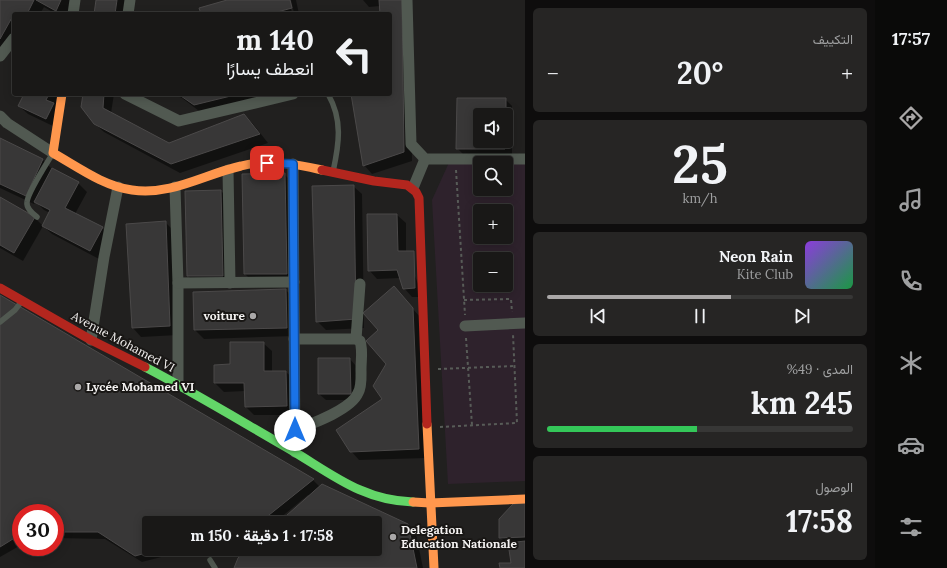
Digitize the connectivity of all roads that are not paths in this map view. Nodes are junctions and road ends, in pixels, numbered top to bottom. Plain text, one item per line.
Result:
1 (75, 0) edge
2 (130, 0) edge
3 (408, 0) edge
4 (73, 12) edge
5 (128, 12) edge
6 (12, 41) edge
7 (0, 56) edge
8 (62, 96) edge
9 (129, 96) edge
10 (285, 96) edge
11 (329, 96) edge
12 (0, 116) edge
13 (53, 153) junction
14 (425, 159) junction
15 (525, 159) edge
16 (293, 164) junction
17 (228, 170) junction
18 (333, 172) junction
19 (118, 187) junction
20 (175, 187) junction
21 (413, 188) junction
22 (37, 217) dead end
23 (294, 282) junction
24 (178, 283) junction
25 (230, 283) junction
26 (360, 284) dead end
27 (0, 288) edge
28 (22, 300) junction
29 (0, 322) edge
30 (525, 324) edge
31 (466, 326) road end
32 (294, 339) junction
33 (356, 339) junction
34 (91, 340) junction
35 (178, 384) junction
36 (295, 430) junction
37 (295, 452) junction
38 (525, 498) edge
39 (430, 503) junction
40 (210, 560) dead end
41 (214, 568) edge
42 (434, 568) edge

1 - 4 street
2 - 5 street
3 - 14 street
6 - 7 street
8 - 13 street
9 - 10 street
11 - 18 lane
12 - 13 street
13 - 19 street
13 - 22 lane
14 - 15 street
14 - 21 street
16 - 17 street
16 - 18 street
16 - 23 street
17 - 20 street
17 - 25 street
18 - 21 street
19 - 20 street
19 - 34 street
20 - 24 street
21 - 39 street
23 - 25 street
23 - 32 street
24 - 25 street
24 - 35 street
26 - 33 street
27 - 28 street, Avenue Mohamed VI
28 - 29 lane
28 - 34 street, Avenue Mohamed VI
30 - 31 street
32 - 33 street
32 - 36 street
33 - 36 street
34 - 35 street, Avenue Mohamed VI
35 - 37 street, Avenue Mohamed VI
36 - 37 street
37 - 39 street, Avenue Mohamed VI
38 - 39 street, Avenue Mohamed VI
39 - 42 street
40 - 41 lane

